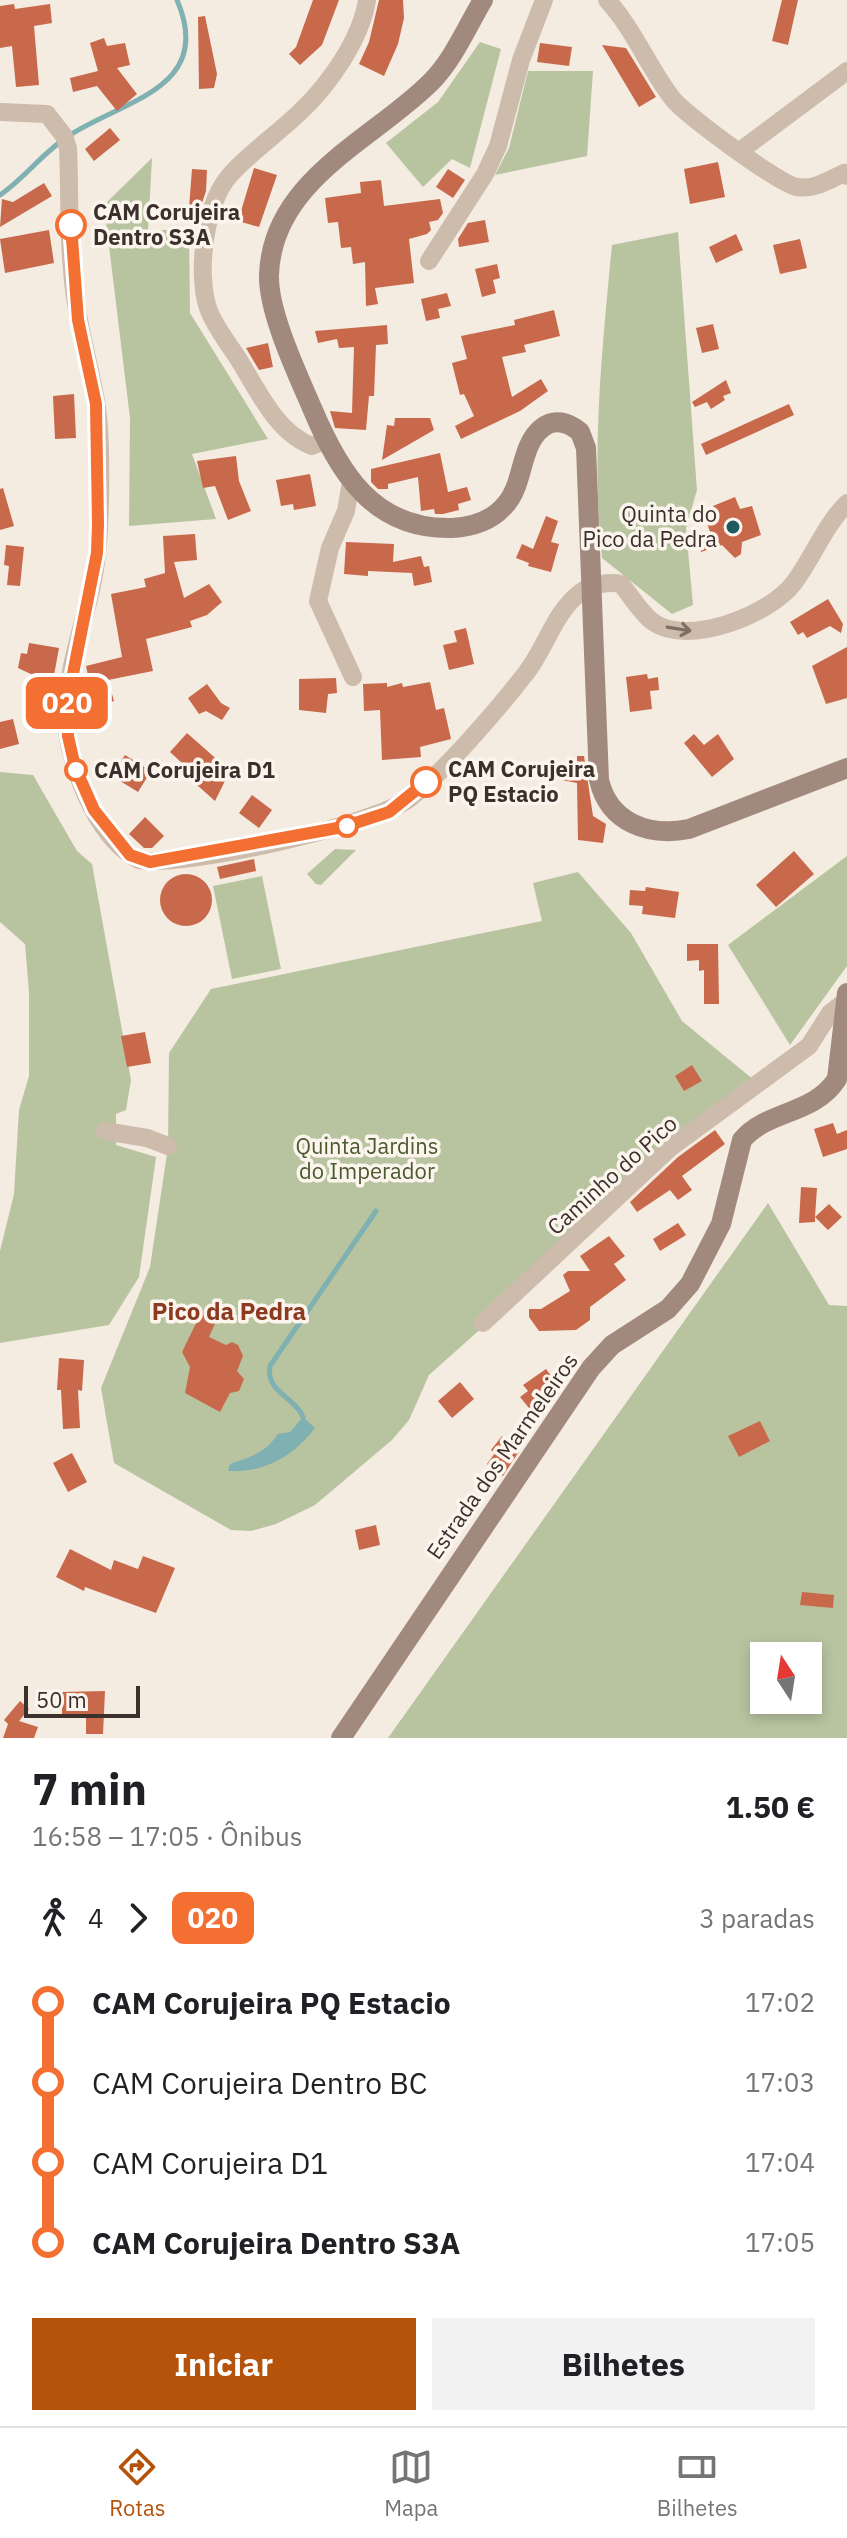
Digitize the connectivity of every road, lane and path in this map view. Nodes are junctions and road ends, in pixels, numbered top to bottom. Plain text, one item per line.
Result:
1 (367, 0) edge
2 (483, 0) edge
3 (544, 0) edge
4 (607, 0) edge
5 (847, 71) edge
6 (0, 112) edge
7 (740, 151) junction
8 (847, 176) edge
9 (429, 261) dead end
10 (326, 440) junction
11 (351, 482) junction
12 (847, 503) edge
13 (593, 587) junction
14 (353, 677) dead end
15 (847, 768) edge
16 (845, 997) edge
17 (105, 1131) dead end
18 (168, 1146) dead end
19 (483, 1323) dead end
20 (341, 1738) edge

1 - 10 street
2 - 10 main road
3 - 9 street
4 - 7 street
5 - 7 street
6 - 13 street
7 - 8 street
10 - 11 main road
11 - 13 main road
11 - 14 street
13 -> 12 street
13 - 15 main road
16 - 19 street, Caminho do Pico
16 - 20 main road, Estrada dos Marmeleiros
17 - 18 street

